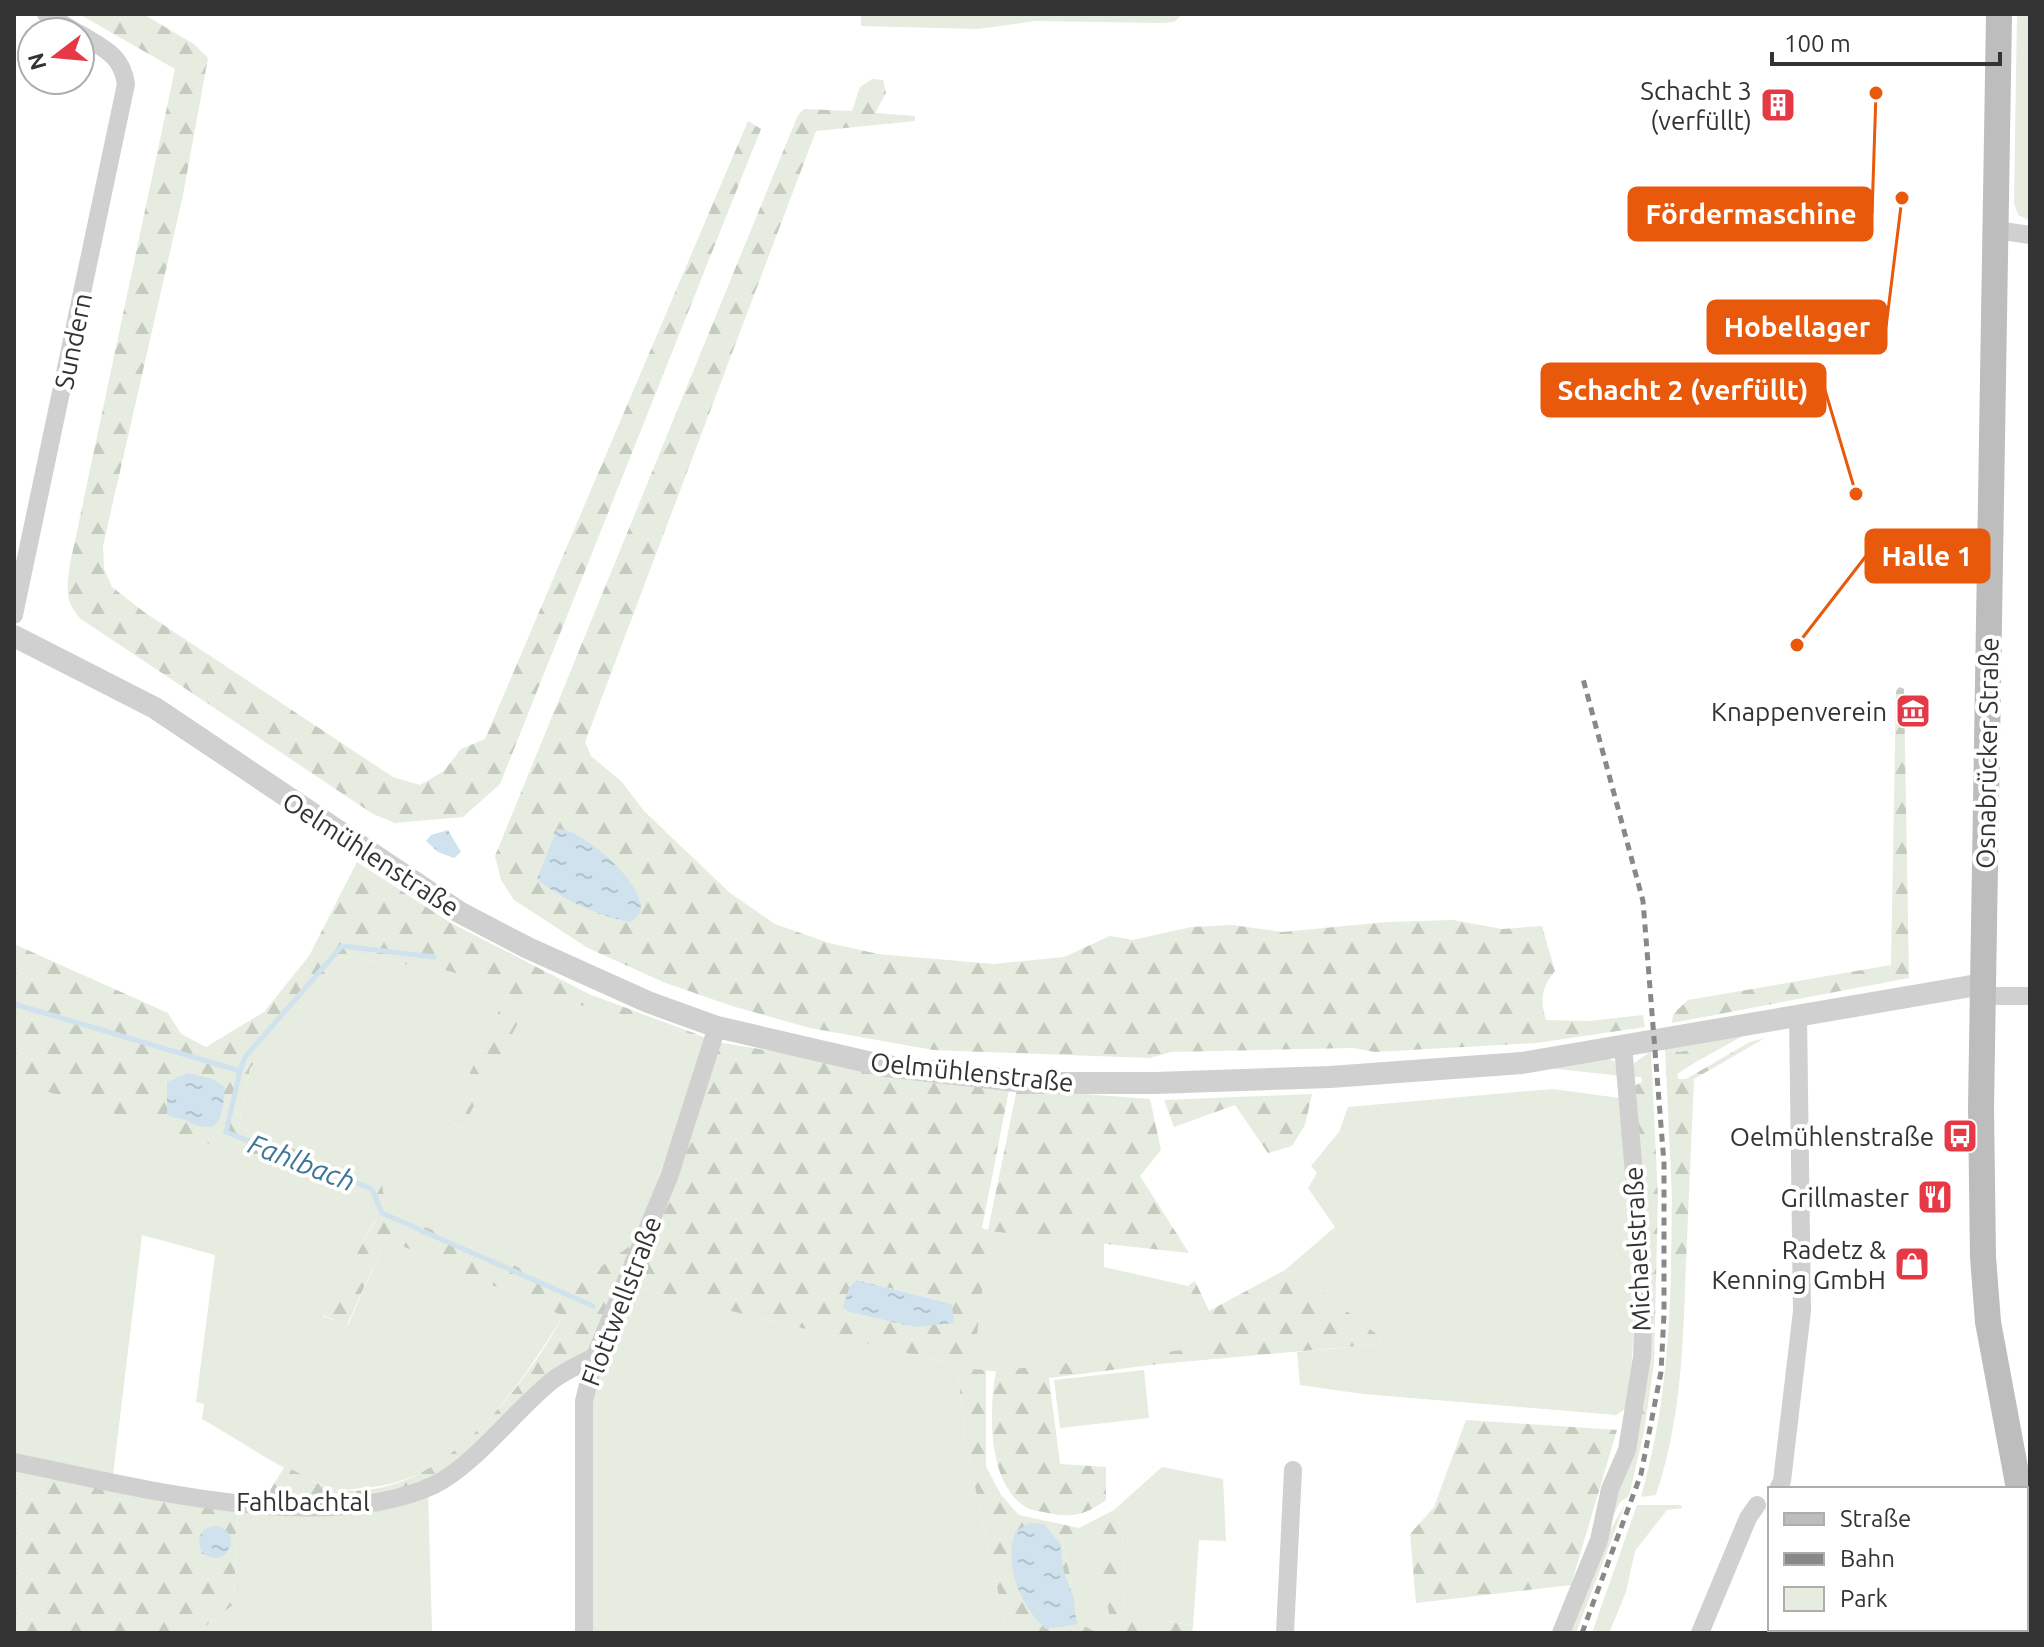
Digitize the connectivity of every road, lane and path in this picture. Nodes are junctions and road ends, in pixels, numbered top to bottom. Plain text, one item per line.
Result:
1 (1999, 14) edge
2 (96, 44) edge
3 (1996, 230) junction
4 (2030, 235) edge
5 (14, 615) edge
6 (14, 636) edge
7 (1983, 990) junction
8 (2030, 996) edge
9 (1798, 1015) junction
10 (717, 1027) junction
11 (1623, 1045) junction
12 (595, 1356) junction
13 (14, 1462) edge
14 (1293, 1470) dead end
15 (1779, 1487) edge
16 (2019, 1487) edge
17 (1757, 1505) dead end
18 (2028, 1560) edge
19 (2030, 1582) edge
20 (584, 1633) edge
21 (1285, 1633) edge
22 (1561, 1633) edge
23 (1700, 1633) edge

1 - 3 main road, Osnabrücker Straße
2 - 5 street, Sundern
3 - 4 street
3 - 7 main road, Osnabrücker Straße
6 - 10 street, Oelmühlenstraße
7 - 8 street
7 - 9 street, Oelmühlenstraße
7 - 16 main road, Osnabrücker Straße
9 - 11 street, Oelmühlenstraße
9 - 15 street
10 - 11 street, Oelmühlenstraße
10 - 12 street, Flottwellstraße
11 - 22 street, Michaelstraße
12 - 13 street, Fahlbachtal
12 - 20 street, Flottwellstraße
14 - 21 street
17 - 23 street
18 - 19 main road

